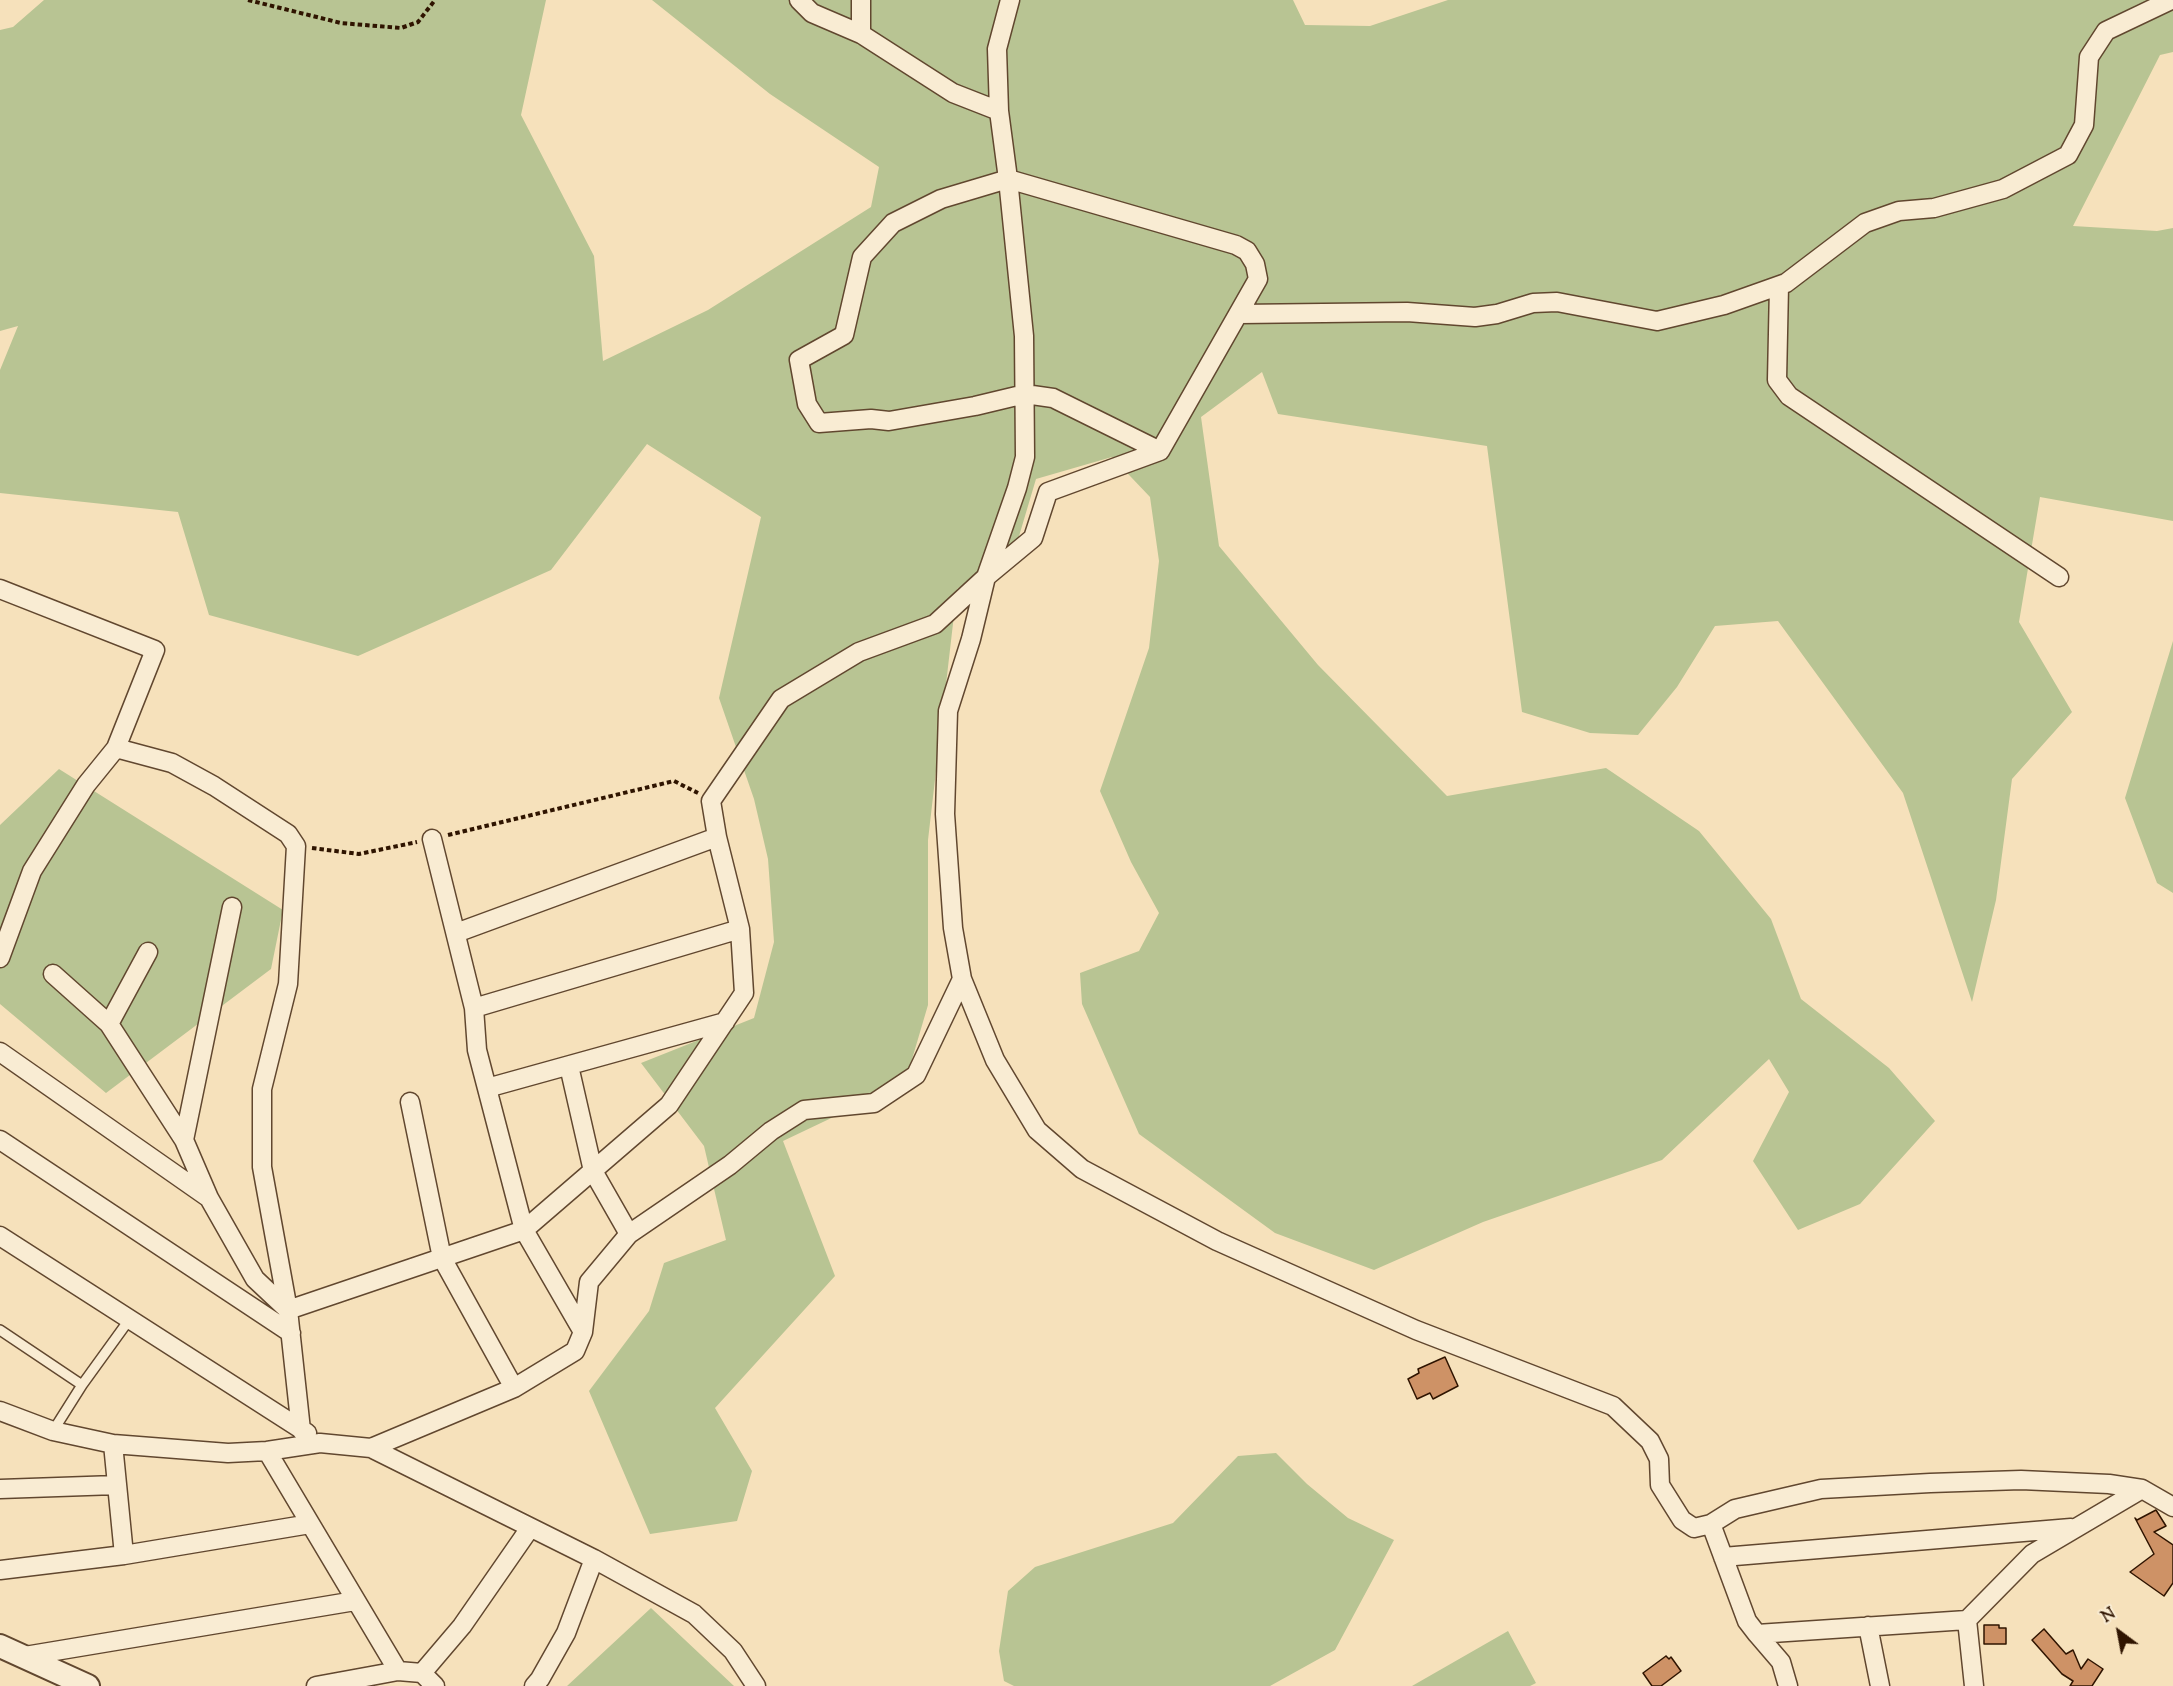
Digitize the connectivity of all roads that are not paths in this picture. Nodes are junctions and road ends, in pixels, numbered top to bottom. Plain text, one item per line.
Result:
1 (799, 0) edge
2 (861, 0) edge
3 (1010, 0) edge
4 (2171, 0) edge
5 (861, 34) junction
6 (999, 111) junction
7 (1008, 179) junction
8 (1779, 286) junction
9 (1240, 314) junction
10 (1025, 394) junction
11 (1160, 451) junction
12 (986, 577) junction
13 (2059, 577) dead end
14 (0, 589) edge
15 (116, 748) junction
16 (717, 837) junction
17 (432, 838) road end
18 (232, 907) dead end
19 (740, 929) junction
20 (456, 933) junction
21 (148, 952) dead end
22 (0, 958) edge
23 (53, 974) dead end
24 (962, 978) junction
25 (474, 1008) junction
26 (724, 1022) junction
27 (109, 1024) junction
28 (0, 1052) edge
29 (569, 1066) junction
30 (487, 1088) junction
31 (410, 1102) dead end
32 (0, 1140) edge
33 (184, 1140) junction
34 (593, 1171) junction
35 (209, 1198) junction
36 (524, 1230) junction
37 (629, 1234) junction
38 (0, 1236) edge
39 (442, 1258) junction
40 (288, 1310) junction
41 (129, 1320) junction
42 (0, 1330) edge
43 (583, 1332) junction
44 (291, 1333) junction
45 (82, 1385) junction
46 (514, 1388) junction
47 (0, 1411) edge
48 (301, 1430) junction
49 (53, 1431) junction
50 (320, 1443) junction
51 (113, 1444) junction
52 (371, 1448) junction
53 (267, 1451) junction
54 (116, 1485) junction
55 (0, 1489) edge
56 (2142, 1489) junction
57 (2173, 1507) edge
58 (310, 1524) junction
59 (1711, 1524) junction
60 (530, 1527) junction
61 (2076, 1528) junction
62 (124, 1555) junction
63 (1723, 1557) junction
64 (594, 1559) junction
65 (0, 1570) edge
66 (355, 1601) junction
67 (1967, 1620) junction
68 (1868, 1626) junction
69 (1757, 1634) junction
70 (0, 1646) edge
71 (25, 1656) junction
72 (398, 1671) junction
73 (429, 1680) edge
74 (88, 1686) edge
75 (316, 1686) edge
76 (534, 1686) edge
77 (756, 1686) edge
78 (1788, 1686) edge
79 (1880, 1686) edge
80 (1974, 1686) edge

1 - 5 street
2 - 5 street
3 - 6 street
4 - 8 street
5 - 6 street
6 - 7 street
7 - 9 street
7 - 10 street
7 - 10 street
8 - 9 street
8 - 13 street
9 - 11 street
10 - 11 street
10 - 12 street
11 - 12 street
12 - 16 street
12 - 24 street
14 - 15 street
15 - 22 street
15 - 40 street
16 - 19 street
16 - 20 street
17 - 20 street
18 - 33 street
19 - 25 street
19 - 26 street
20 - 25 street
21 - 27 street
23 - 27 street
24 - 37 street
24 - 59 street
25 - 30 street
26 - 29 street
26 - 34 street
27 - 33 street
28 - 35 street
29 - 30 street
29 - 34 street
30 - 36 street
31 - 39 street
32 - 44 street
33 - 35 street
34 - 36 street
34 - 37 street
35 - 40 street
36 - 39 street
36 - 43 street
37 - 43 street
38 - 41 street
39 - 40 street
39 - 46 street
40 - 44 street
41 - 45 lane
41 - 48 street
42 - 45 lane
43 - 46 street
44 - 48 street
45 - 49 lane
46 - 52 street
47 - 49 street
48 - 50 street
49 - 51 street
50 - 52 street
50 - 53 street
51 - 53 street
51 - 54 street
52 - 60 street
53 - 58 street
54 - 55 street
54 - 62 street
56 - 57 street
56 - 59 street
56 - 61 street
58 - 62 street
58 - 66 street
59 - 63 street
60 - 64 street
60 - 73 street
61 - 63 street
61 - 67 street
62 - 65 street
63 - 69 street
64 - 76 street
64 - 77 street
66 - 71 street
66 - 72 street
67 - 68 street
67 - 80 street
68 - 69 street
68 - 79 street
69 - 78 street
70 - 71 street
71 - 74 street
72 - 73 street
72 - 75 street

